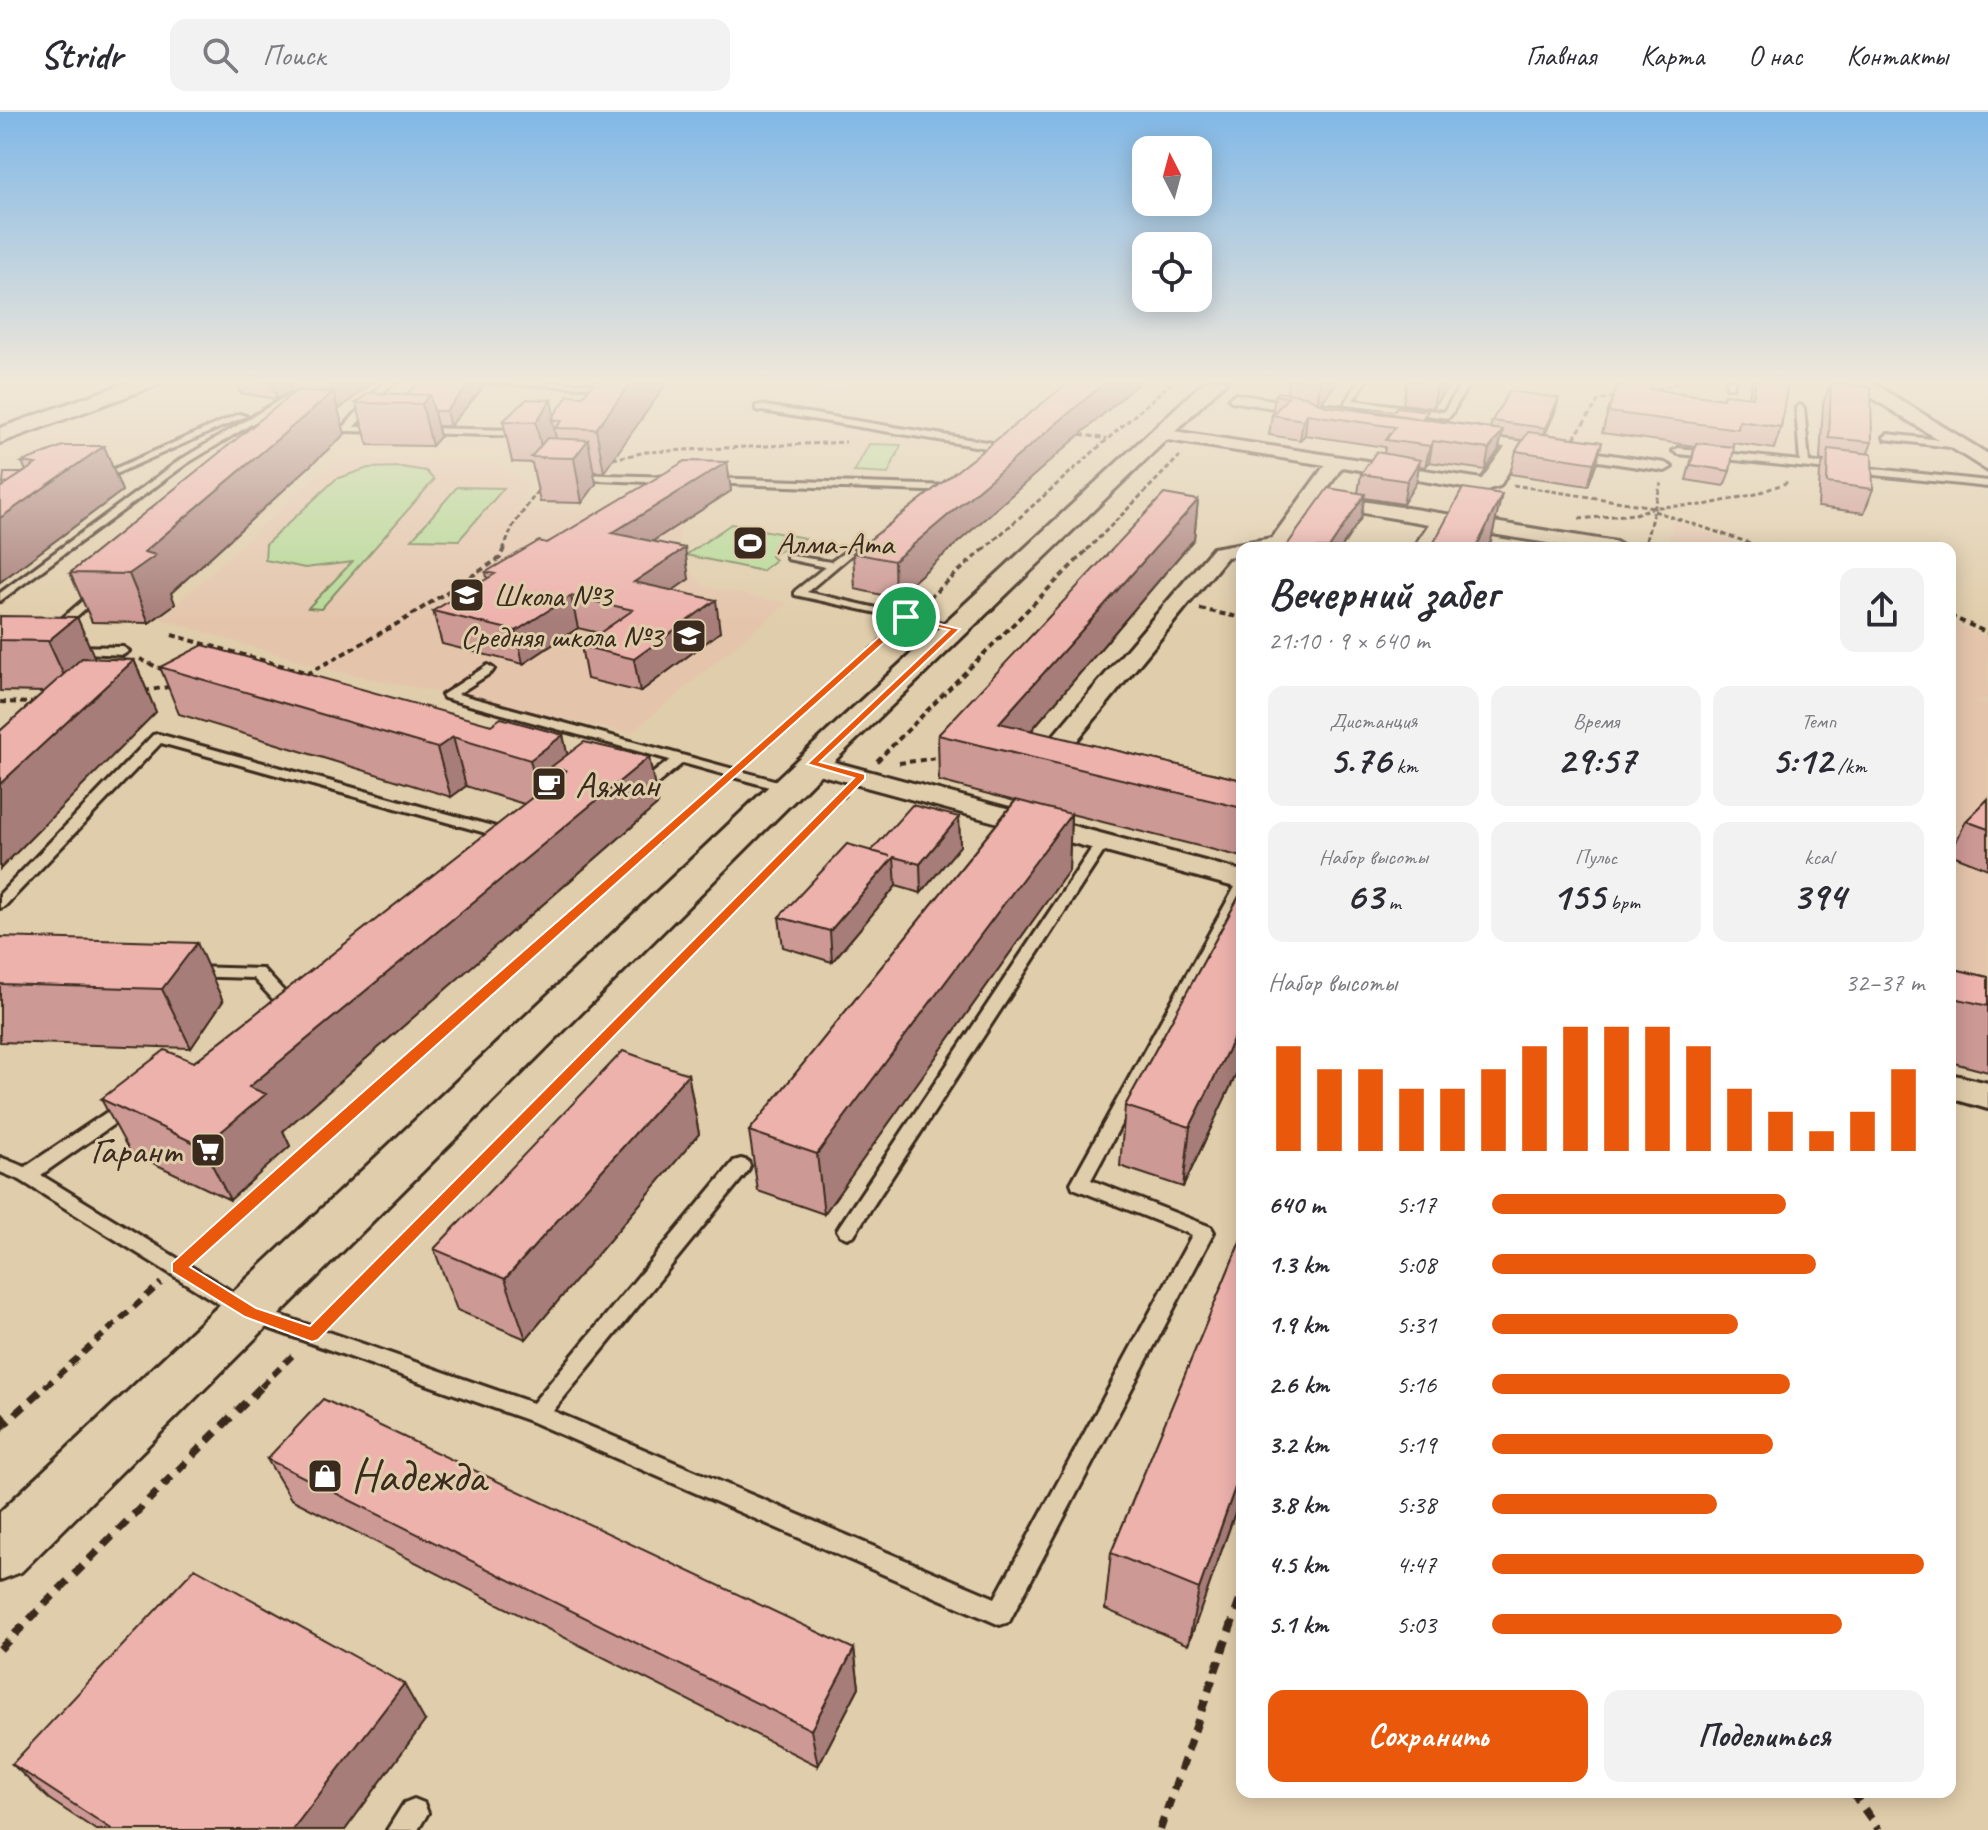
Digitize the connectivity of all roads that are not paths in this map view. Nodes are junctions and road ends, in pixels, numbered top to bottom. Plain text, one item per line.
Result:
1 (138, 460) edge
2 (186, 460) edge
3 (1151, 460) edge
4 (1332, 460) edge
5 (1504, 460) edge
6 (1619, 460) edge
7 (1784, 460) edge
8 (1337, 461) junction
9 (183, 462) junction
10 (1805, 462) joint
11 (198, 464) dead end
12 (1665, 467) road end
13 (559, 477) edge
14 (969, 479) edge
15 (686, 481) edge
16 (702, 481) edge
17 (82, 484) edge
18 (1487, 484) junction
19 (1988, 484) edge
20 (957, 489) junction
21 (1308, 498) junction
22 (949, 499) edge
23 (1458, 521) junction
24 (1280, 542) edge
25 (1427, 542) edge
26 (1581, 542) edge
27 (1236, 549) edge
28 (791, 557) dead end
29 (880, 558) edge
30 (832, 565) junction
31 (104, 588) edge
32 (0, 598) edge
33 (956, 629) junction
34 (45, 639) edge
35 (63, 650) edge
36 (123, 651) road end
37 (488, 669) dead end
38 (1056, 749) edge
39 (680, 759) junction
40 (800, 776) junction
41 (616, 778) edge
42 (1103, 842) junction
43 (507, 848) edge
44 (1236, 878) edge
45 (1236, 898) edge
46 (0, 903) edge
47 (166, 971) edge
48 (298, 1014) edge
49 (1956, 1088) edge
50 (1988, 1096) edge
51 (136, 1100) edge
52 (0, 1164) edge
53 (741, 1166) dead end
54 (27, 1175) junction
55 (847, 1230) dead end
56 (250, 1313) junction
57 (537, 1414) junction
58 (0, 1552) edge

1 - 17 lane
2 - 9 lane
3 - 33 street
4 - 8 street
5 - 18 street
6 - 12 street
7 - 10 lane
8 - 18 street
8 - 21 street
9 - 11 lane
9 - 32 lane
10 - 19 lane
13 - 15 lane
14 - 20 lane
16 - 20 lane
18 - 23 street
20 - 22 lane
21 - 23 street
21 - 24 street
23 - 25 street
23 - 26 street
27 - 38 street
28 - 30 lane
29 - 30 lane
30 - 33 lane
31 - 34 lane
33 - 40 street
35 - 36 lane
37 - 39 lane
39 - 40 lane
39 - 41 lane
40 - 42 street
40 - 56 street
42 - 44 street
42 - 55 lane
43 - 46 lane
45 - 57 lane
47 - 48 lane
49 - 50 street
51 - 54 lane
52 - 54 lane
53 - 57 lane
54 - 56 lane
56 - 57 lane
56 - 58 street

